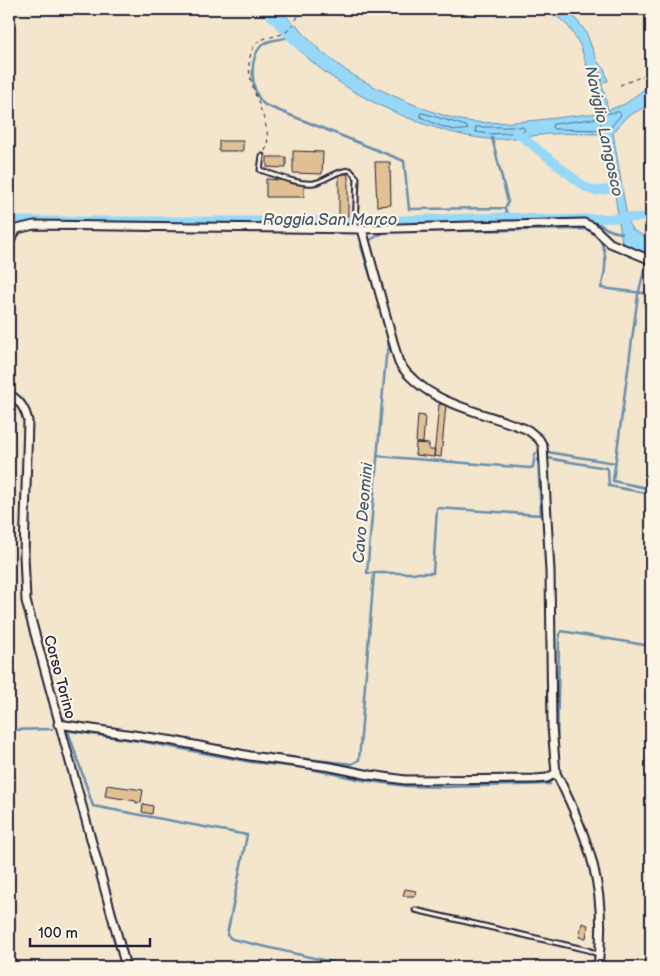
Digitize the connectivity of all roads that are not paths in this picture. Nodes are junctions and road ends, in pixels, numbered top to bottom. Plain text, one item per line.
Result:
1 (262, 156) road end
2 (358, 227) junction
3 (9, 243) edge
4 (648, 259) edge
5 (9, 394) edge
6 (58, 724) junction
7 (556, 773) junction
8 (415, 910) dead end
9 (600, 955) junction
10 (126, 967) edge
11 (598, 967) edge

1 - 2 lane
2 - 3 street
2 - 4 street
2 - 7 street
5 - 6 street, Corso Torino
6 - 7 street
6 - 10 street, Corso Torino
7 - 9 street
8 - 9 lane
9 - 11 street

